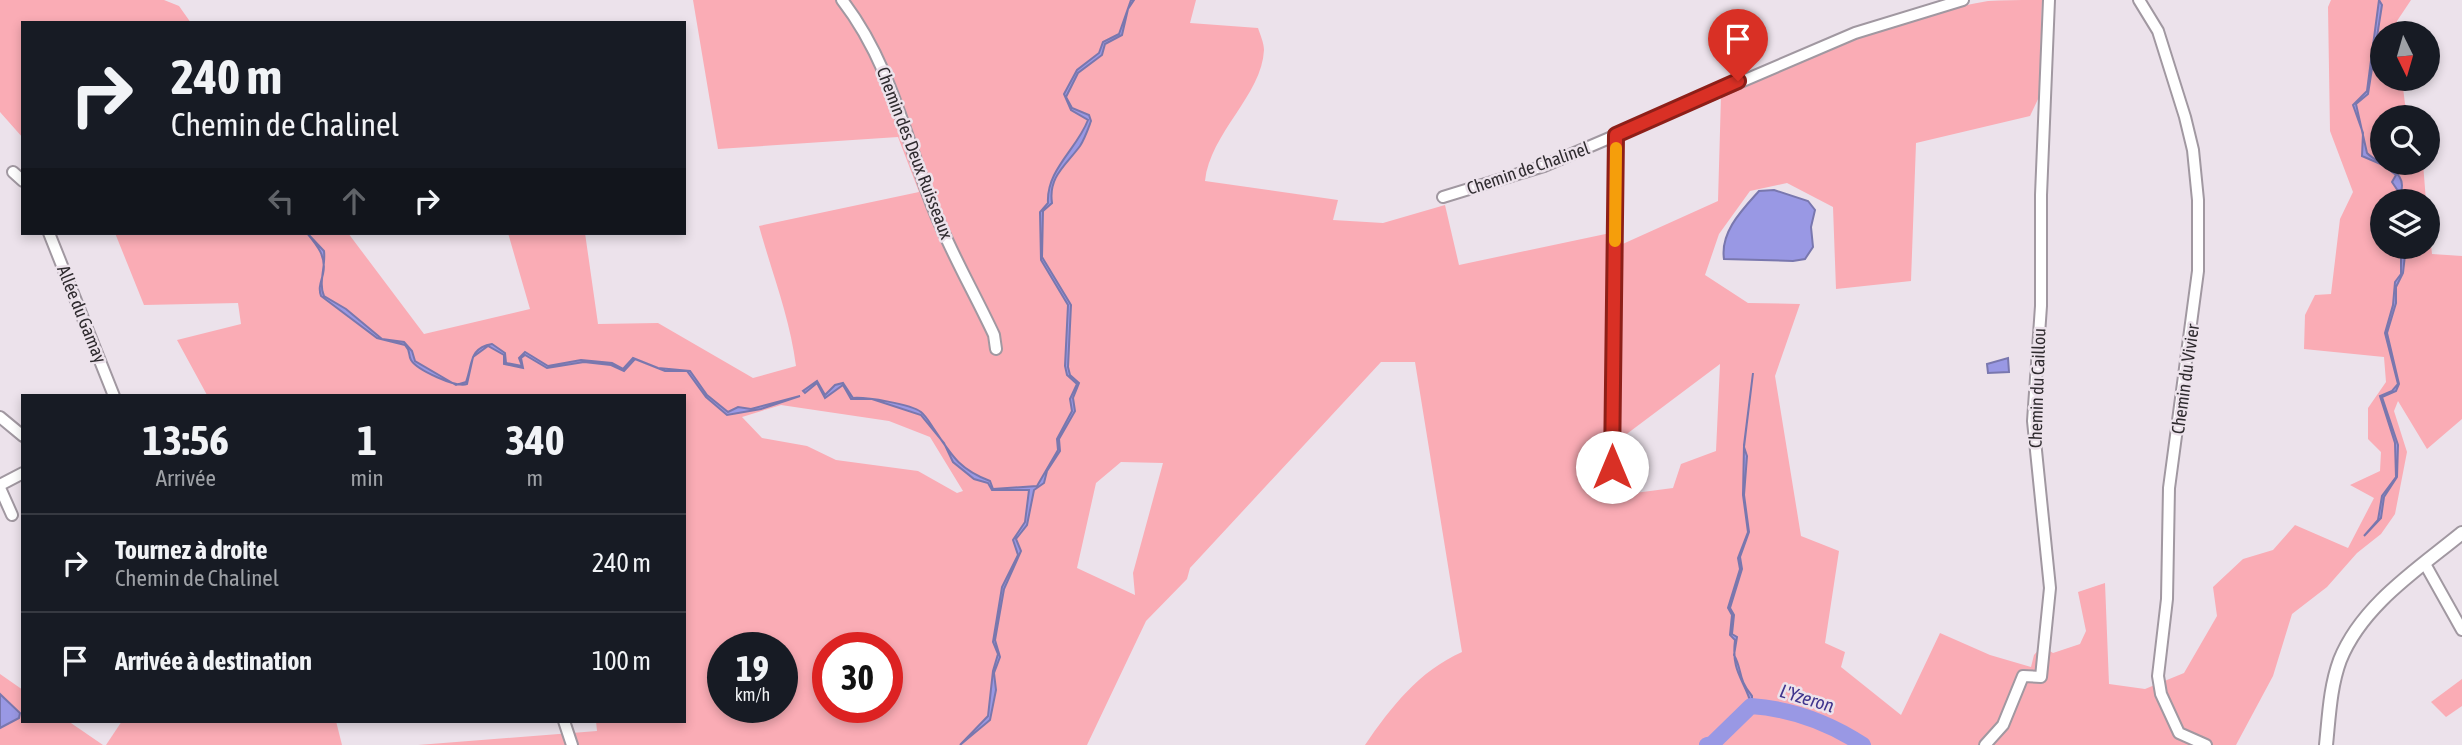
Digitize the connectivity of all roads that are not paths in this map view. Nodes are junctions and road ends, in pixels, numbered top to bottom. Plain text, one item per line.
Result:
1 (842, 0) edge
2 (1963, 0) edge
3 (2049, 0) edge
4 (2139, 0) edge
5 (1616, 135) junction
6 (13, 172) dead end
7 (21, 179) edge
8 (1443, 197) dead end
9 (50, 235) edge
10 (996, 349) dead end
11 (113, 394) edge
12 (0, 416) edge
13 (21, 434) edge
14 (21, 474) edge
15 (0, 487) edge
16 (1611, 496) dead end
17 (12, 515) dead end
18 (2462, 533) edge
19 (2425, 564) junction
20 (2462, 630) edge
21 (565, 723) edge
22 (572, 745) edge
23 (1985, 745) edge
24 (2206, 745) edge
25 (2326, 745) edge

1 - 10 street, Chemin des Deux Ruisseaux
2 - 5 street, Chemin de Chalinel
3 - 23 street, Chemin du Caillou
4 - 24 street, Chemin du Vivier
5 - 8 street, Chemin de Chalinel
5 - 16 street
6 - 7 street
9 - 11 street, Allée du Gamay
12 - 13 street
14 - 15 street
15 - 17 street
18 - 19 main road
19 - 20 street
19 - 25 main road
21 - 22 street

